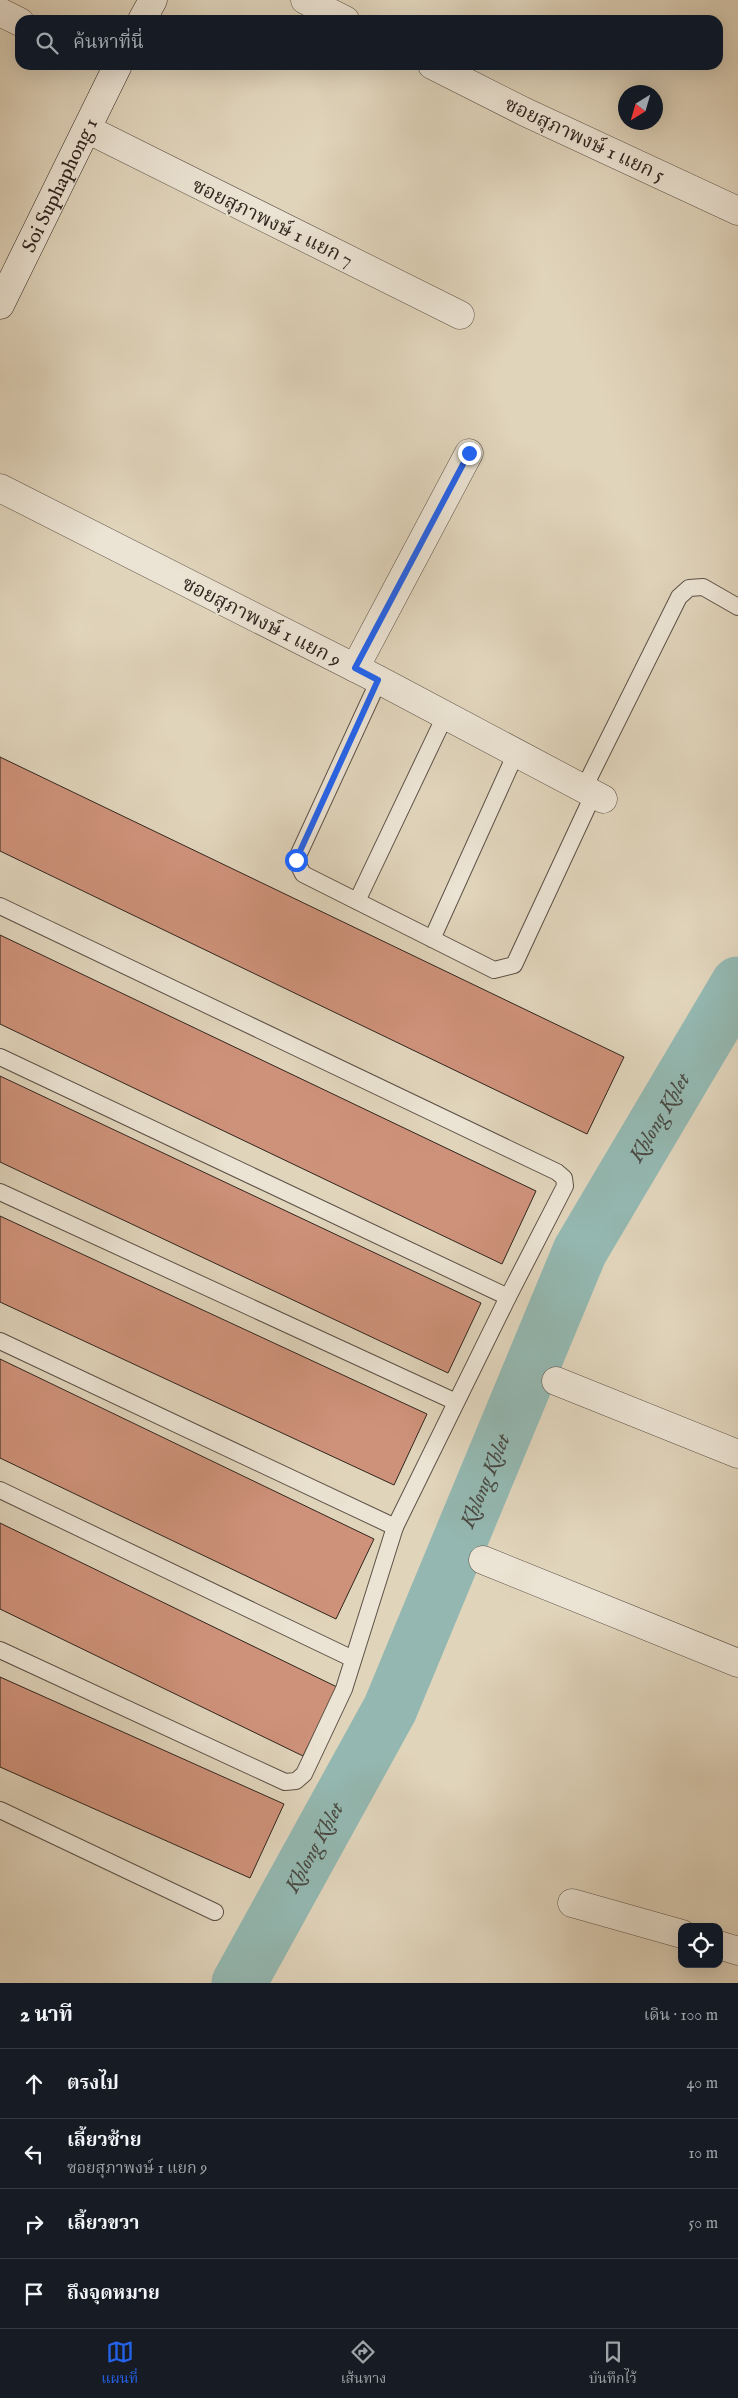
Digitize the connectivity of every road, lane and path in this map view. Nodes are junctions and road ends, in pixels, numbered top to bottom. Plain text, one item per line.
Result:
1 (153, 0) edge
2 (306, 0) edge
3 (0, 12) edge
4 (145, 15) edge
5 (334, 15) edge
6 (15, 20) edge
7 (112, 70) edge
8 (442, 70) edge
9 (86, 129) junction
10 (738, 211) edge
11 (0, 305) edge
12 (460, 315) dead end
13 (469, 453) dead end
14 (0, 488) edge
15 (738, 607) edge
16 (355, 668) junction
17 (378, 680) junction
18 (445, 716) junction
19 (516, 753) junction
20 (594, 793) junction
21 (356, 901) junction
22 (0, 906) edge
23 (432, 939) junction
24 (0, 1057) edge
25 (0, 1192) edge
26 (508, 1297) junction
27 (0, 1341) edge
28 (556, 1381) dead end
29 (456, 1402) junction
30 (738, 1454) edge
31 (0, 1490) edge
32 (395, 1527) junction
33 (483, 1560) dead end
34 (0, 1650) edge
35 (353, 1659) junction
36 (738, 1663) edge
37 (0, 1810) edge
38 (572, 1903) dead end
39 (215, 1912) dead end
40 (678, 1933) edge
41 (723, 1946) edge
42 (738, 1951) edge

1 - 4 street
2 - 5 street
3 - 6 street
7 - 9 street, Soi Suphaphong 1
8 - 10 street, ซอยสุภาพงษ์ 1 แยก 5
9 - 11 street, Soi Suphaphong 1
9 - 12 street, ซอยสุภาพงษ์ 1 แยก 7
13 - 16 street
14 - 16 street, ซอยสุภาพงษ์ 1 แยก 9
15 - 20 lane
16 - 17 street, ซอยสุภาพงษ์ 1 แยก 9
17 - 18 street, ซอยสุภาพงษ์ 1 แยก 9
17 - 21 lane
18 - 19 street, ซอยสุภาพงษ์ 1 แยก 9
18 - 21 lane
19 - 20 street, ซอยสุภาพงษ์ 1 แยก 9
19 - 23 lane
20 - 23 lane
21 - 23 lane
22 - 26 lane
24 - 26 lane
25 - 29 lane
26 - 29 lane
27 - 32 lane
28 - 30 street
29 - 32 lane
31 - 35 lane
32 - 35 lane
33 - 36 street
34 - 35 lane
37 - 39 lane
38 - 40 street
41 - 42 street

